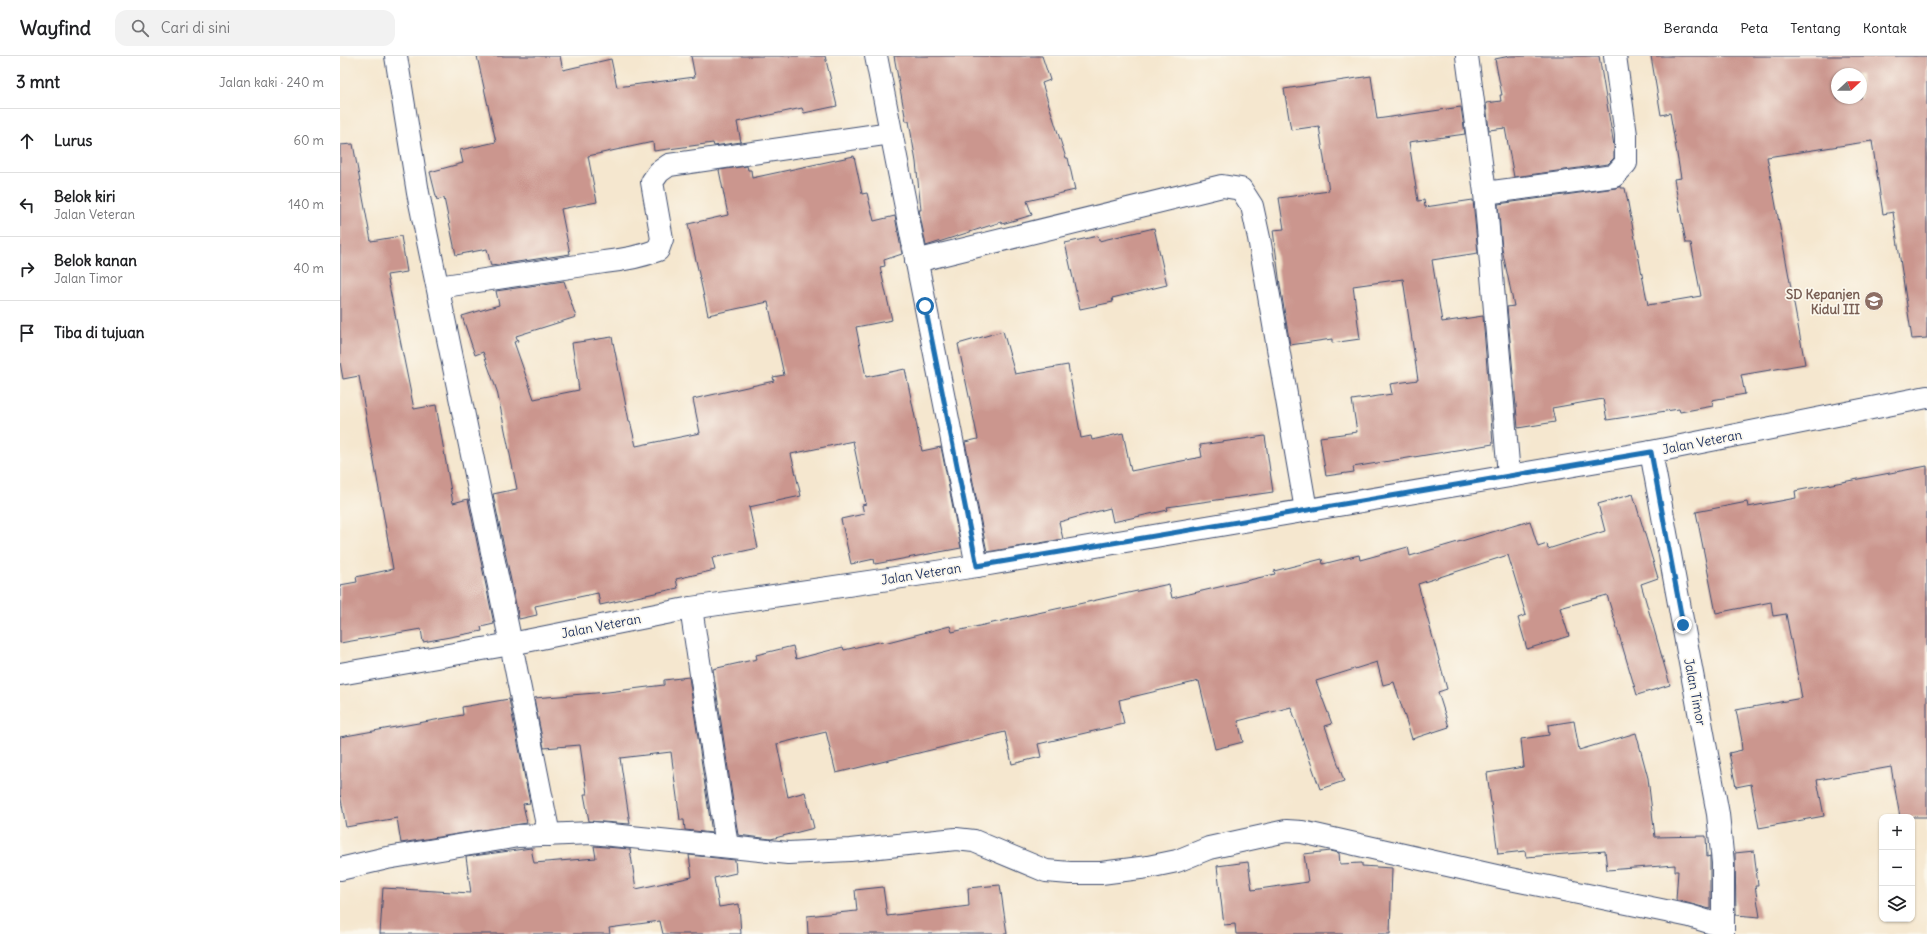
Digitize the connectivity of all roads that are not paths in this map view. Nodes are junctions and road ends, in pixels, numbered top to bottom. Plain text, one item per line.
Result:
1 (396, 56) edge
2 (876, 56) edge
3 (1467, 56) edge
4 (1615, 56) edge
5 (891, 133) junction
6 (1485, 193) junction
7 (916, 261) junction
8 (438, 287) junction
9 (1927, 397) edge
10 (1651, 452) junction
11 (1509, 475) junction
12 (1306, 510) junction
13 (977, 566) junction
14 (691, 608) junction
15 (511, 644) junction
16 (340, 674) edge
17 (725, 834) junction
18 (548, 835) junction
19 (340, 869) edge
20 (1722, 925) edge

1 - 8 street
2 - 5 street
3 - 6 street
4 - 6 street
5 - 7 street
5 - 8 street
6 - 11 street
7 - 12 street
7 - 13 street
8 - 15 street
9 - 10 street, Jalan Veteran
10 - 11 street, Jalan Veteran
10 - 20 street, Jalan Timor
11 - 12 street, Jalan Veteran
12 - 13 street, Jalan Veteran
13 - 14 street, Jalan Veteran
14 - 15 street, Jalan Veteran
14 - 17 street
15 - 16 street, Jalan Veteran
15 - 18 street
17 - 18 street
17 - 20 street
18 - 19 street

